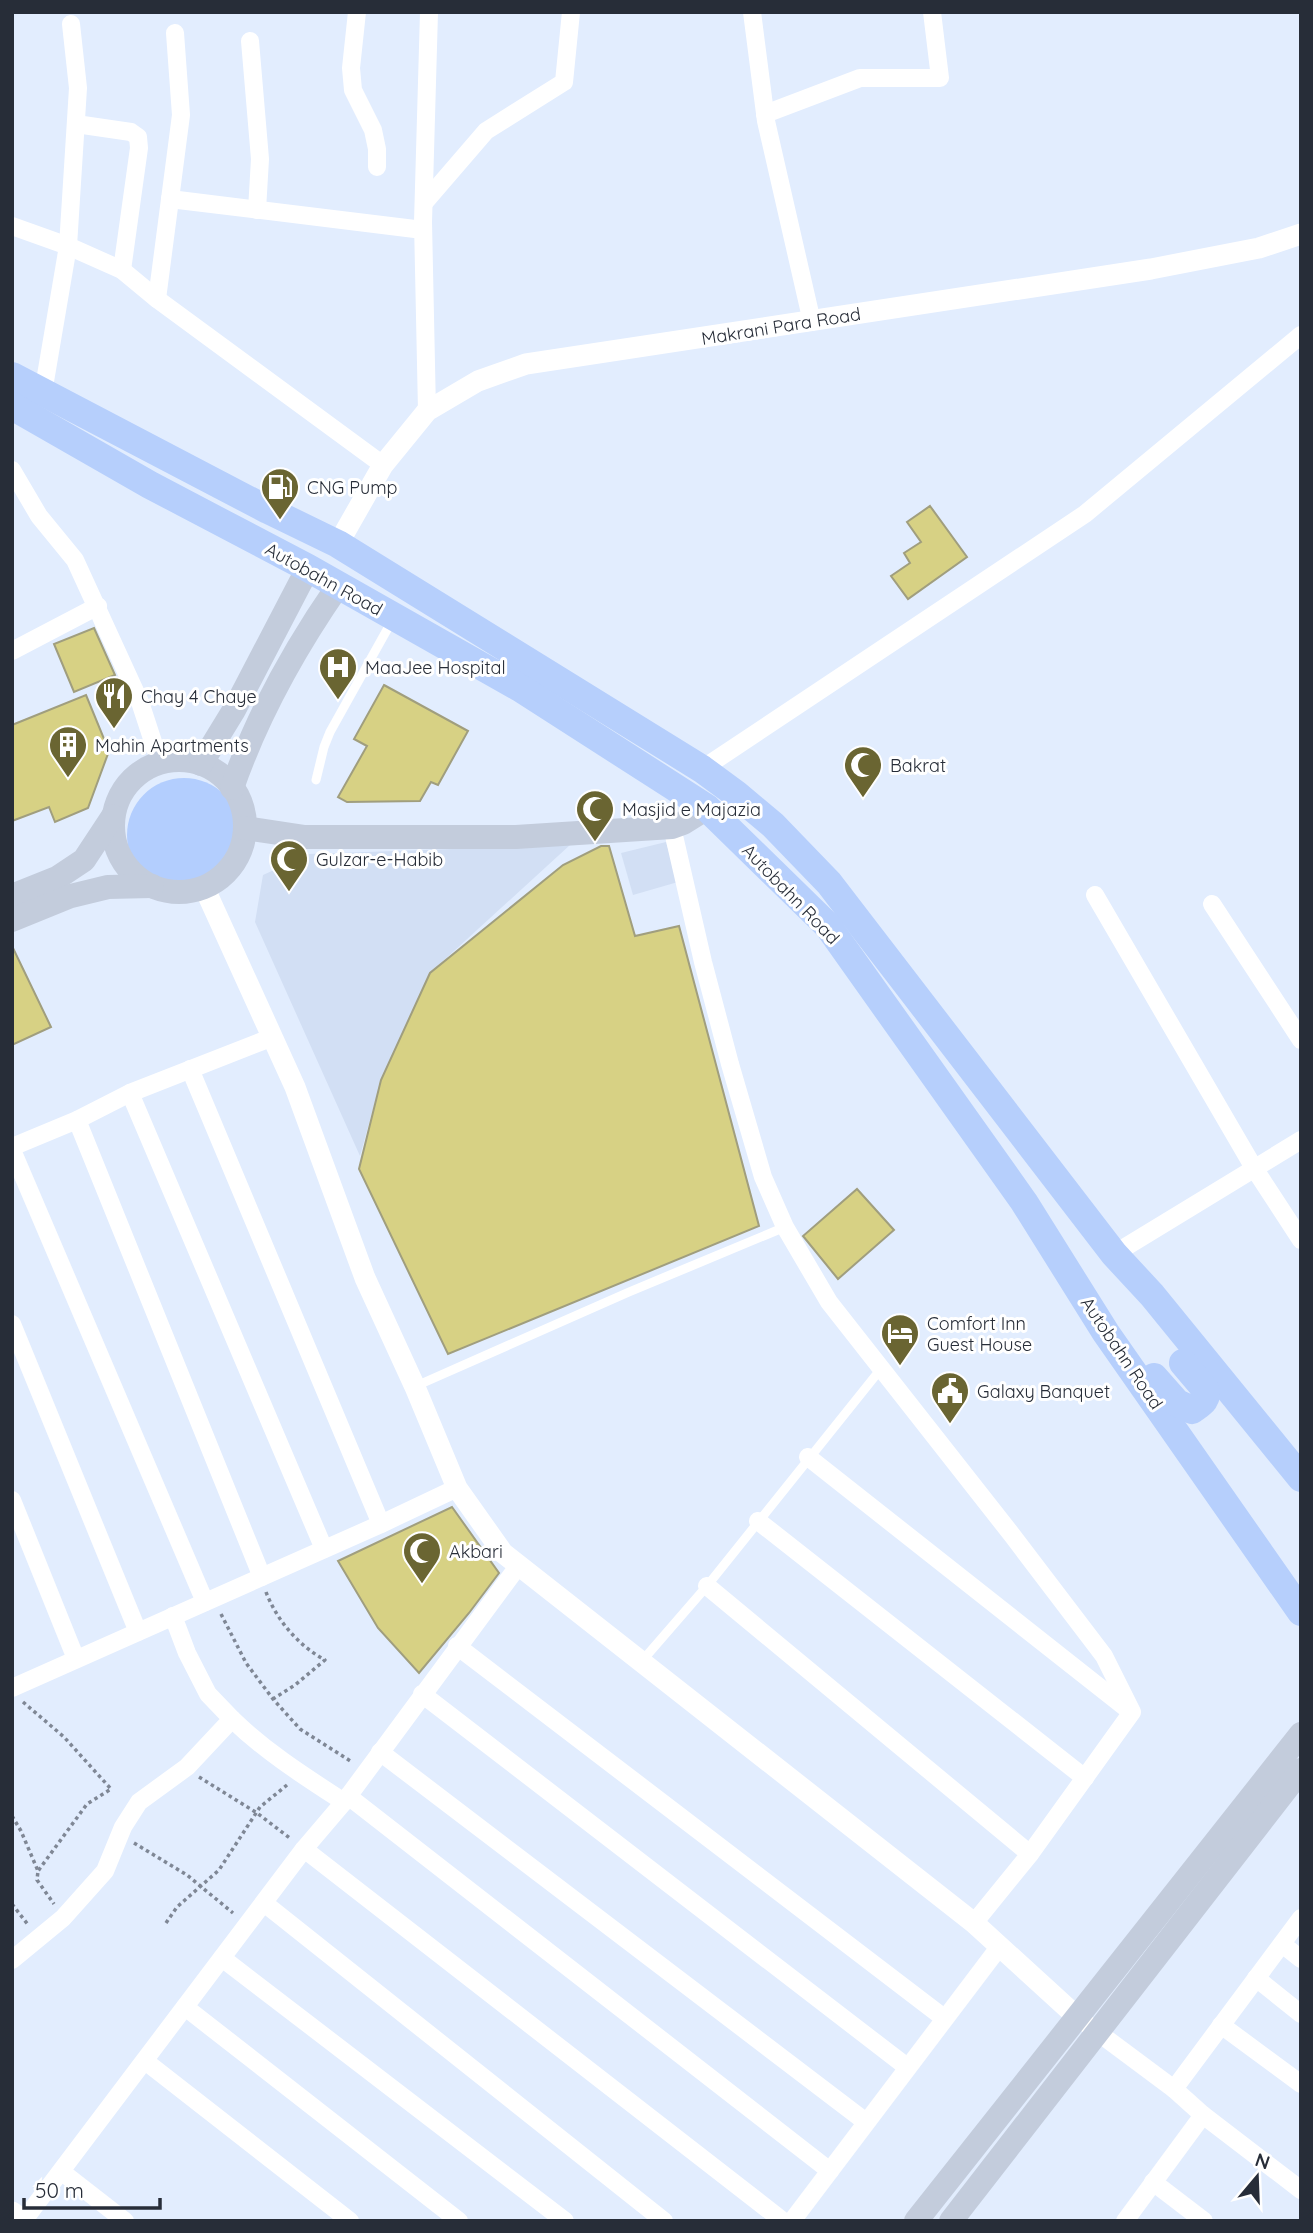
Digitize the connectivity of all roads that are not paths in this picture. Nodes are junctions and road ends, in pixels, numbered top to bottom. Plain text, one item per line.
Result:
1 (357, 12) edge
2 (429, 12) edge
3 (571, 12) edge
4 (752, 12) edge
5 (932, 12) edge
6 (71, 24) dead end
7 (175, 33) dead end
8 (250, 41) dead end
9 (765, 114) junction
10 (76, 124) junction
11 (377, 167) dead end
12 (170, 199) junction
13 (424, 203) junction
14 (257, 210) junction
15 (12, 226) edge
16 (423, 230) junction
17 (1301, 234) edge
18 (68, 246) junction
19 (122, 270) junction
20 (157, 299) junction
21 (812, 322) junction
22 (1301, 335) edge
23 (12, 376) edge
24 (43, 393) junction
25 (12, 406) edge
26 (427, 411) junction
27 (383, 465) junction
28 (12, 470) edge
29 (338, 544) junction
30 (308, 568) junction
31 (338, 586) junction
32 (97, 606) junction
33 (394, 617) junction
34 (13, 648) edge
35 (160, 763) junction
36 (201, 764) junction
37 (702, 769) junction
38 (316, 780) dead end
39 (232, 788) junction
40 (707, 807) junction
41 (113, 816) junction
42 (672, 827) junction
43 (245, 828) junction
44 (152, 887) junction
45 (204, 887) junction
46 (1095, 895) dead end
47 (12, 896) edge
48 (1212, 904) dead end
49 (12, 920) edge
50 (273, 1037) junction
51 (1301, 1040) edge
52 (190, 1069) junction
53 (130, 1093) junction
54 (77, 1119) junction
55 (1301, 1140) edge
56 (12, 1149) edge
57 (1254, 1168) junction
58 (785, 1227) junction
59 (1301, 1240) edge
60 (1114, 1254) junction
61 (1152, 1295) junction
62 (12, 1324) edge
63 (1106, 1334) junction
64 (880, 1370) junction
65 (415, 1387) junction
66 (808, 1457) junction
67 (1301, 1478) edge
68 (457, 1488) junction
69 (12, 1500) edge
70 (758, 1521) junction
71 (381, 1524) junction
72 (324, 1549) junction
73 (519, 1565) junction
74 (262, 1577) junction
75 (707, 1586) junction
76 (209, 1600) junction
77 (1301, 1612) edge
78 (173, 1616) junction
79 (138, 1632) junction
80 (457, 1646) junction
81 (76, 1659) junction
82 (641, 1663) junction
83 (16, 1687) edge
84 (422, 1694) junction
85 (1132, 1712) junction
86 (232, 1719) junction
87 (1301, 1734) edge
88 (380, 1752) junction
89 (1301, 1770) edge
90 (1085, 1778) junction
91 (346, 1799) junction
92 (304, 1849) junction
93 (1030, 1854) junction
94 (264, 1903) junction
95 (1301, 1918) edge
96 (975, 1923) junction
97 (1282, 1944) junction
98 (1000, 1947) junction
99 (222, 1958) junction
100 (1301, 1959) edge
101 (12, 1960) edge
102 (1256, 1978) junction
103 (185, 2007) junction
104 (1301, 2014) edge
105 (1076, 2016) junction
106 (944, 2018) junction
107 (1221, 2025) junction
108 (1097, 2032) junction
109 (145, 2061) junction
110 (907, 2067) junction
111 (1301, 2084) edge
112 (1174, 2089) junction
113 (1203, 2115) junction
114 (866, 2122) junction
115 (830, 2171) junction
116 (62, 2172) junction
117 (1153, 2182) junction
118 (1301, 2190) edge
119 (12, 2211) edge
120 (24, 2220) edge
121 (125, 2221) edge
122 (350, 2221) edge
123 (459, 2221) edge
124 (565, 2221) edge
125 (664, 2221) edge
126 (783, 2221) edge
127 (792, 2221) edge
128 (916, 2221) edge
129 (951, 2221) edge
130 (1125, 2221) edge
131 (1204, 2221) edge

1 - 11 street
2 - 13 street
3 - 13 street
4 - 9 street
5 - 9 street
6 - 10 street
7 - 12 street
8 - 14 street
9 - 21 street
10 - 18 street
10 - 19 street
12 - 14 street
12 - 20 street
13 - 16 street
14 - 16 street
15 - 18 street
16 - 26 street
17 - 21 street, Makrani Para Road
18 - 19 street
18 - 24 street
19 - 20 street
20 - 27 street
21 - 26 street, Makrani Para Road
22 - 37 street
23 - 24 highway, Autobahn Road
24 - 29 highway, Autobahn Road
25 - 30 highway, Autobahn Road
26 - 27 street, Makrani Para Road
27 - 29 street, Makrani Para Road
28 - 32 street
29 - 37 highway, Autobahn Road
30 - 31 highway, Autobahn Road
30 - 36 main road
31 - 33 highway, Autobahn Road
31 - 39 main road
32 - 34 street
32 - 35 street
33 - 38 lane
33 - 40 highway, Autobahn Road
35 - 36 main road
35 - 41 main road
36 - 39 main road
37 - 60 highway, Autobahn Road
39 - 43 main road
40 - 42 main road
40 - 63 highway, Autobahn Road
41 - 44 main road
41 - 47 main road
42 - 43 main road
42 - 58 street
43 - 45 main road
44 - 45 main road
44 - 49 main road
45 - 50 street
46 - 57 street
48 - 51 street
50 - 52 street
50 - 65 street
52 - 53 street
52 - 71 street
53 - 54 street
53 - 72 street
54 - 56 street
54 - 74 street
55 - 57 street
56 - 76 street
57 - 59 street
57 - 60 street
58 - 64 street
58 - 65 lane
60 - 61 highway, Autobahn Road
61 - 63 highway
61 - 67 highway, Autobahn Road
62 - 79 street
63 - 77 highway, Autobahn Road
64 - 66 lane
64 - 85 street
65 - 68 street
66 - 70 lane
66 - 85 street
68 - 71 street
68 - 73 street
69 - 81 street
70 - 75 lane
70 - 90 street
71 - 72 street
72 - 74 street
73 - 80 street
73 - 82 street
74 - 76 street
75 - 82 lane
75 - 93 street
76 - 78 street
78 - 79 street
78 - 86 street
79 - 81 street
80 - 84 street
80 - 106 street
81 - 83 street
82 - 96 street
84 - 88 street
84 - 110 street
85 - 90 street
86 - 91 street
86 - 101 street
87 - 105 main road
88 - 91 street
88 - 114 street
89 - 108 main road
90 - 93 street
91 - 92 street
91 - 115 street
92 - 94 street
92 - 126 street
93 - 96 street
94 - 99 street
94 - 125 street
95 - 97 street
96 - 98 street
97 - 100 street
97 - 102 street
98 - 105 street
98 - 106 street
99 - 103 street
99 - 124 street
102 - 104 street
102 - 107 street
103 - 109 street
103 - 123 street
105 - 108 street
105 - 128 main road
106 - 110 street
107 - 111 street
107 - 112 street
108 - 112 street
108 - 129 main road
109 - 116 street
109 - 122 street
110 - 114 street
112 - 113 street
113 - 117 street
113 - 118 street
114 - 115 street
115 - 127 street
116 - 120 street
116 - 121 street
117 - 130 street
117 - 131 street
119 - 120 street

